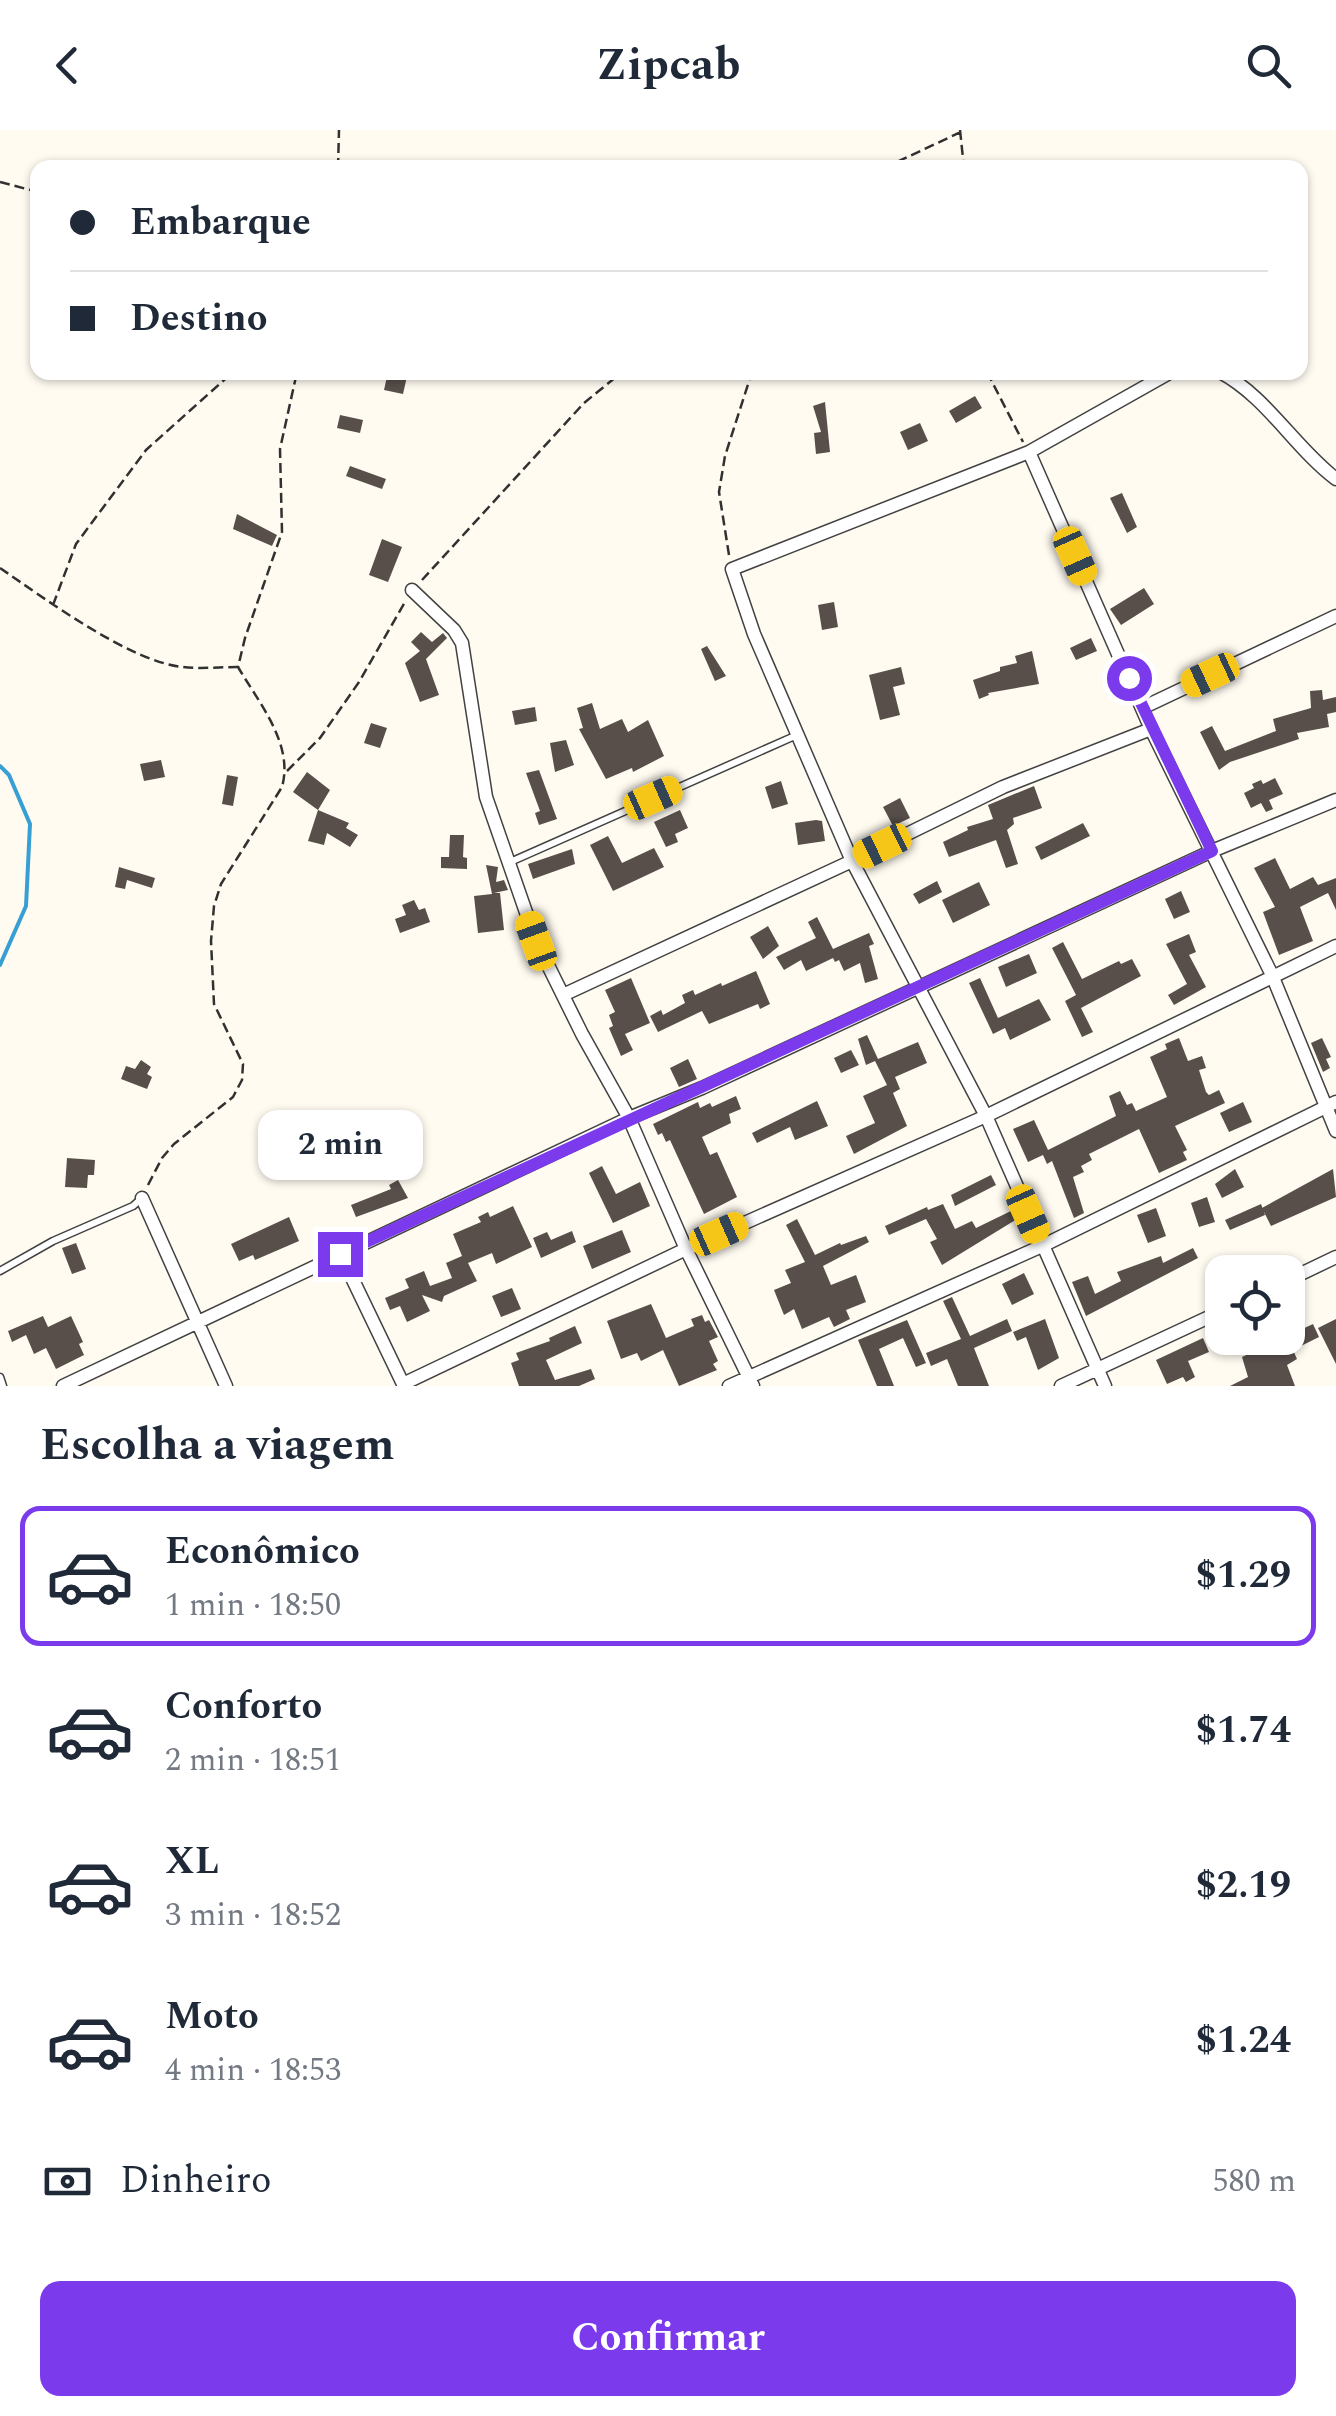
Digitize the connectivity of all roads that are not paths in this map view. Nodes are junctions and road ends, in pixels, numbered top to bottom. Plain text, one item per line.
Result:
1 (1157, 380) edge
2 (1232, 380) edge
3 (1029, 452) junction
4 (1336, 479) edge
5 (412, 590) road end
6 (1336, 616) edge
7 (1142, 708) junction
8 (1151, 729) junction
9 (798, 734) junction
10 (1336, 800) edge
11 (1212, 851) junction
12 (852, 861) junction
13 (508, 863) junction
14 (1336, 946) edge
15 (1272, 975) junction
16 (919, 988) junction
17 (562, 995) junction
18 (1331, 1105) edge
19 (986, 1116) junction
20 (630, 1118) junction
21 (1336, 1131) edge
22 (142, 1198) joint
23 (1042, 1246) junction
24 (686, 1250) junction
25 (340, 1254) junction
26 (1336, 1257) edge
27 (0, 1272) edge
28 (1305, 1272) edge
29 (1205, 1318) edge
30 (196, 1323) junction
31 (1098, 1370) junction
32 (0, 1377) edge
33 (751, 1381) edge
34 (404, 1385) edge
35 (4, 1386) edge
36 (63, 1386) edge
37 (226, 1386) edge
38 (729, 1386) edge
39 (1061, 1386) edge
40 (1106, 1386) edge

1 - 3 street
2 - 4 street
3 - 7 street
3 - 9 street
5 - 13 street
6 - 7 street
7 - 8 street
8 - 11 street
8 - 12 street
9 - 12 street
9 - 13 lane
10 - 11 street
11 - 15 street
11 - 16 street
12 - 16 street
12 - 17 street
13 - 17 street
14 - 15 street
15 - 18 street
15 - 19 street
16 - 19 street
16 - 20 street
17 - 20 street
18 - 21 street
18 - 23 street
19 - 23 street
19 - 24 street
20 - 24 street
20 - 25 street
22 - 27 lane
22 - 30 street
23 - 31 street
23 - 33 street
24 - 33 street
24 - 34 street
25 - 30 street
25 - 34 street
26 - 28 street
29 - 31 street
30 - 36 street
30 - 37 street
31 - 39 street
31 - 40 street
32 - 35 lane
33 - 38 street

